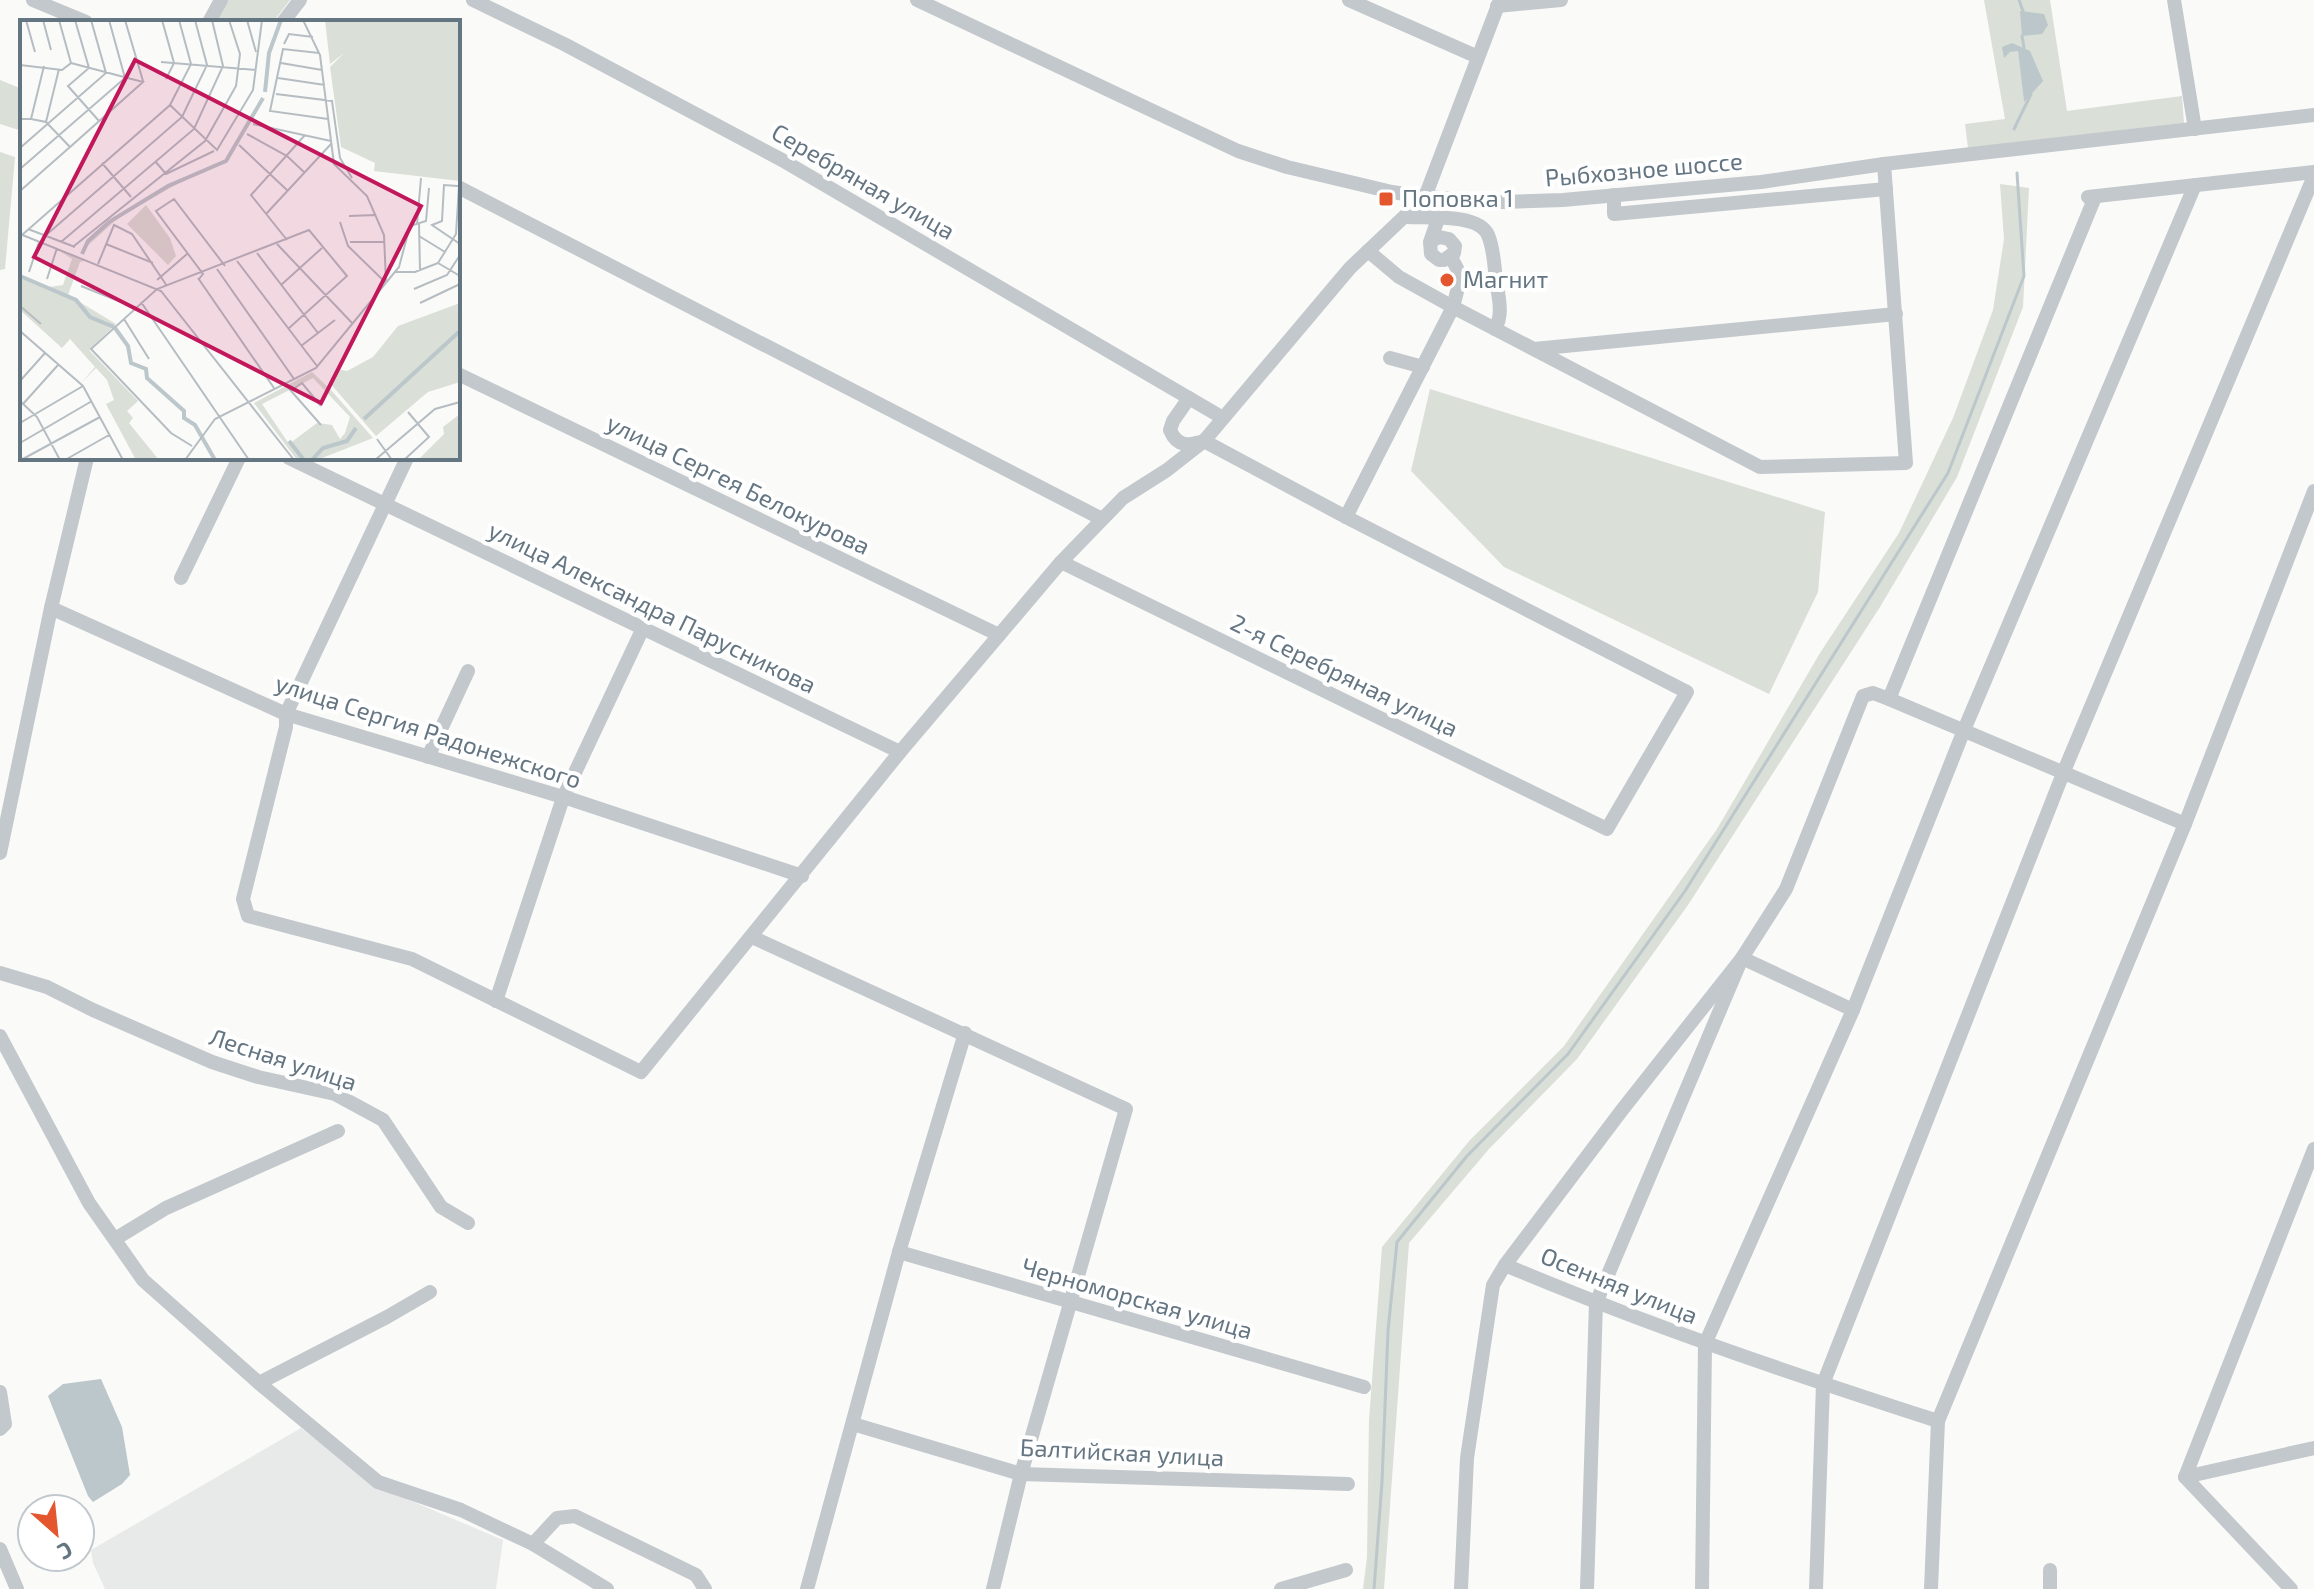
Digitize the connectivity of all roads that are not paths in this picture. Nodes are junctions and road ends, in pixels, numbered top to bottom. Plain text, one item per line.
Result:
1 (33, 0) edge
2 (221, 0) edge
3 (281, 0) edge
4 (473, 0) edge
5 (917, 0) edge
6 (1349, 0) edge
7 (1561, 0) edge
8 (2174, 0) edge
9 (299, 2) edge
10 (1498, 3) edge
11 (81, 20) edge
12 (210, 20) edge
13 (285, 20) edge
14 (1478, 57) junction
15 (2314, 115) edge
16 (2195, 129) junction
17 (1884, 164) junction
18 (2314, 174) edge
19 (2195, 185) junction
20 (460, 188) edge
21 (1886, 189) junction
22 (1614, 195) junction
23 (1425, 197) junction
24 (1406, 217) junction
25 (1438, 219) junction
26 (1368, 251) junction
27 (1453, 307) junction
28 (1896, 314) junction
29 (1495, 329) junction
30 (1534, 349) junction
31 (1390, 358) dead end
32 (1423, 367) junction
33 (460, 375) edge
34 (1189, 398) junction
35 (1223, 418) junction
36 (1204, 441) junction
37 (87, 460) edge
38 (238, 460) edge
39 (293, 460) edge
40 (406, 460) edge
41 (2314, 491) edge
42 (384, 504) junction
43 (1346, 517) junction
44 (1102, 519) junction
45 (1061, 562) junction
46 (181, 578) dead end
47 (51, 608) junction
48 (643, 628) junction
49 (999, 635) junction
50 (468, 671) dead end
51 (1889, 699) junction
52 (286, 714) junction
53 (1964, 730) junction
54 (900, 752) junction
55 (428, 757) junction
56 (2064, 771) junction
57 (563, 798) junction
58 (2185, 824) junction
59 (0, 853) edge
60 (802, 876) junction
61 (752, 937) junction
62 (1742, 958) junction
63 (0, 973) edge
64 (496, 1001) junction
65 (1853, 1010) junction
66 (965, 1033) junction
67 (0, 1036) edge
68 (338, 1131) dead end
69 (2314, 1149) edge
70 (468, 1223) dead end
71 (115, 1239) junction
72 (899, 1252) junction
73 (1505, 1265) junction
74 (430, 1292) dead end
75 (1596, 1303) junction
76 (1071, 1304) junction
77 (1705, 1344) junction
78 (259, 1383) junction
79 (1823, 1384) junction
80 (1364, 1387) dead end
81 (0, 1392) edge
82 (1938, 1421) junction
83 (853, 1424) junction
84 (2, 1426) edge
85 (2314, 1448) edge
86 (1021, 1474) junction
87 (2185, 1477) junction
88 (1348, 1484) dead end
89 (533, 1544) junction
90 (0, 1549) edge
91 (1346, 1570) dead end
92 (2050, 1570) dead end
93 (1285, 1588) edge
94 (17, 1589) edge
95 (607, 1589) edge
96 (705, 1589) edge
97 (807, 1589) edge
98 (993, 1589) edge
99 (1461, 1589) edge
100 (1587, 1589) edge
101 (1702, 1589) edge
102 (1816, 1589) edge
103 (1931, 1589) edge
104 (2050, 1589) edge
105 (2291, 1589) edge

1 - 11 street
2 - 12 street
3 - 9 street
4 - 34 street, Серебряная улица
5 - 23 street, Рыбхозное шоссе
6 - 14 street
7 - 10 street
8 - 16 street
9 - 13 street
10 - 14 street
14 - 23 street
15 - 16 street, Рыбхозное шоссе
16 - 17 street, Рыбхозное шоссе
17 - 21 street
17 - 22 street, Рыбхозное шоссе
18 - 19 street
18 - 56 street
19 - 51 street
19 - 53 street
20 - 44 street
21 - 22 street
21 - 28 street
22 - 23 street, Рыбхозное шоссе
23 - 24 street
24 - 25 street
24 - 26 street
25 - 27 street
25 - 29 street
26 - 27 street
26 - 35 street
27 - 29 street
27 - 32 street
28 - 30 street
28 - 30 street
29 - 30 street
31 - 32 street
32 - 43 street
33 - 49 street, улица Сергея Белокурова
34 - 35 street, Серебряная улица
34 - 36 street
35 - 36 street
36 - 43 street
36 - 44 street
37 - 47 street
38 - 46 street
39 - 42 street
40 - 42 street
41 - 58 street
42 - 48 street, улица Александра Парусникова
42 - 52 street
43 - 45 street, 2-я Серебряная улица
44 - 45 street
45 - 49 street
47 - 52 street, улица Сергия Радонежского
47 - 59 street
48 - 54 street, улица Александра Парусникова
48 - 57 street
49 - 54 street
50 - 55 street
51 - 53 street
51 - 62 street
52 - 55 street, улица Сергия Радонежского
52 - 64 street
53 - 56 street
53 - 65 street
54 - 60 street
55 - 57 street, улица Сергия Радонежского
56 - 58 street
56 - 79 street
57 - 60 street, улица Сергия Радонежского
57 - 64 street
58 - 82 street
60 - 61 street
61 - 64 street
61 - 66 street
62 - 65 street
62 - 73 street
62 - 75 street
63 - 70 street, Лесная улица
65 - 77 street
66 - 72 street
66 - 76 street
67 - 71 street
68 - 71 street
69 - 87 street
71 - 78 street
72 - 76 street, Черноморская улица
72 - 83 street
73 - 75 street, Осенняя улица
73 - 99 street, Осенняя улица
74 - 78 street
75 - 77 street, Осенняя улица
75 - 100 street
76 - 80 street, Черноморская улица
76 - 86 street
77 - 79 street, Осенняя улица
77 - 101 street
78 - 89 street
79 - 82 street, Осенняя улица
79 - 102 street
81 - 84 street
82 - 103 street
83 - 86 street, Балтийская улица
83 - 97 street
85 - 87 street
86 - 88 street, Балтийская улица
86 - 98 street
87 - 105 street
89 - 95 street
89 - 96 street
90 - 94 street
91 - 93 street
92 - 104 street

